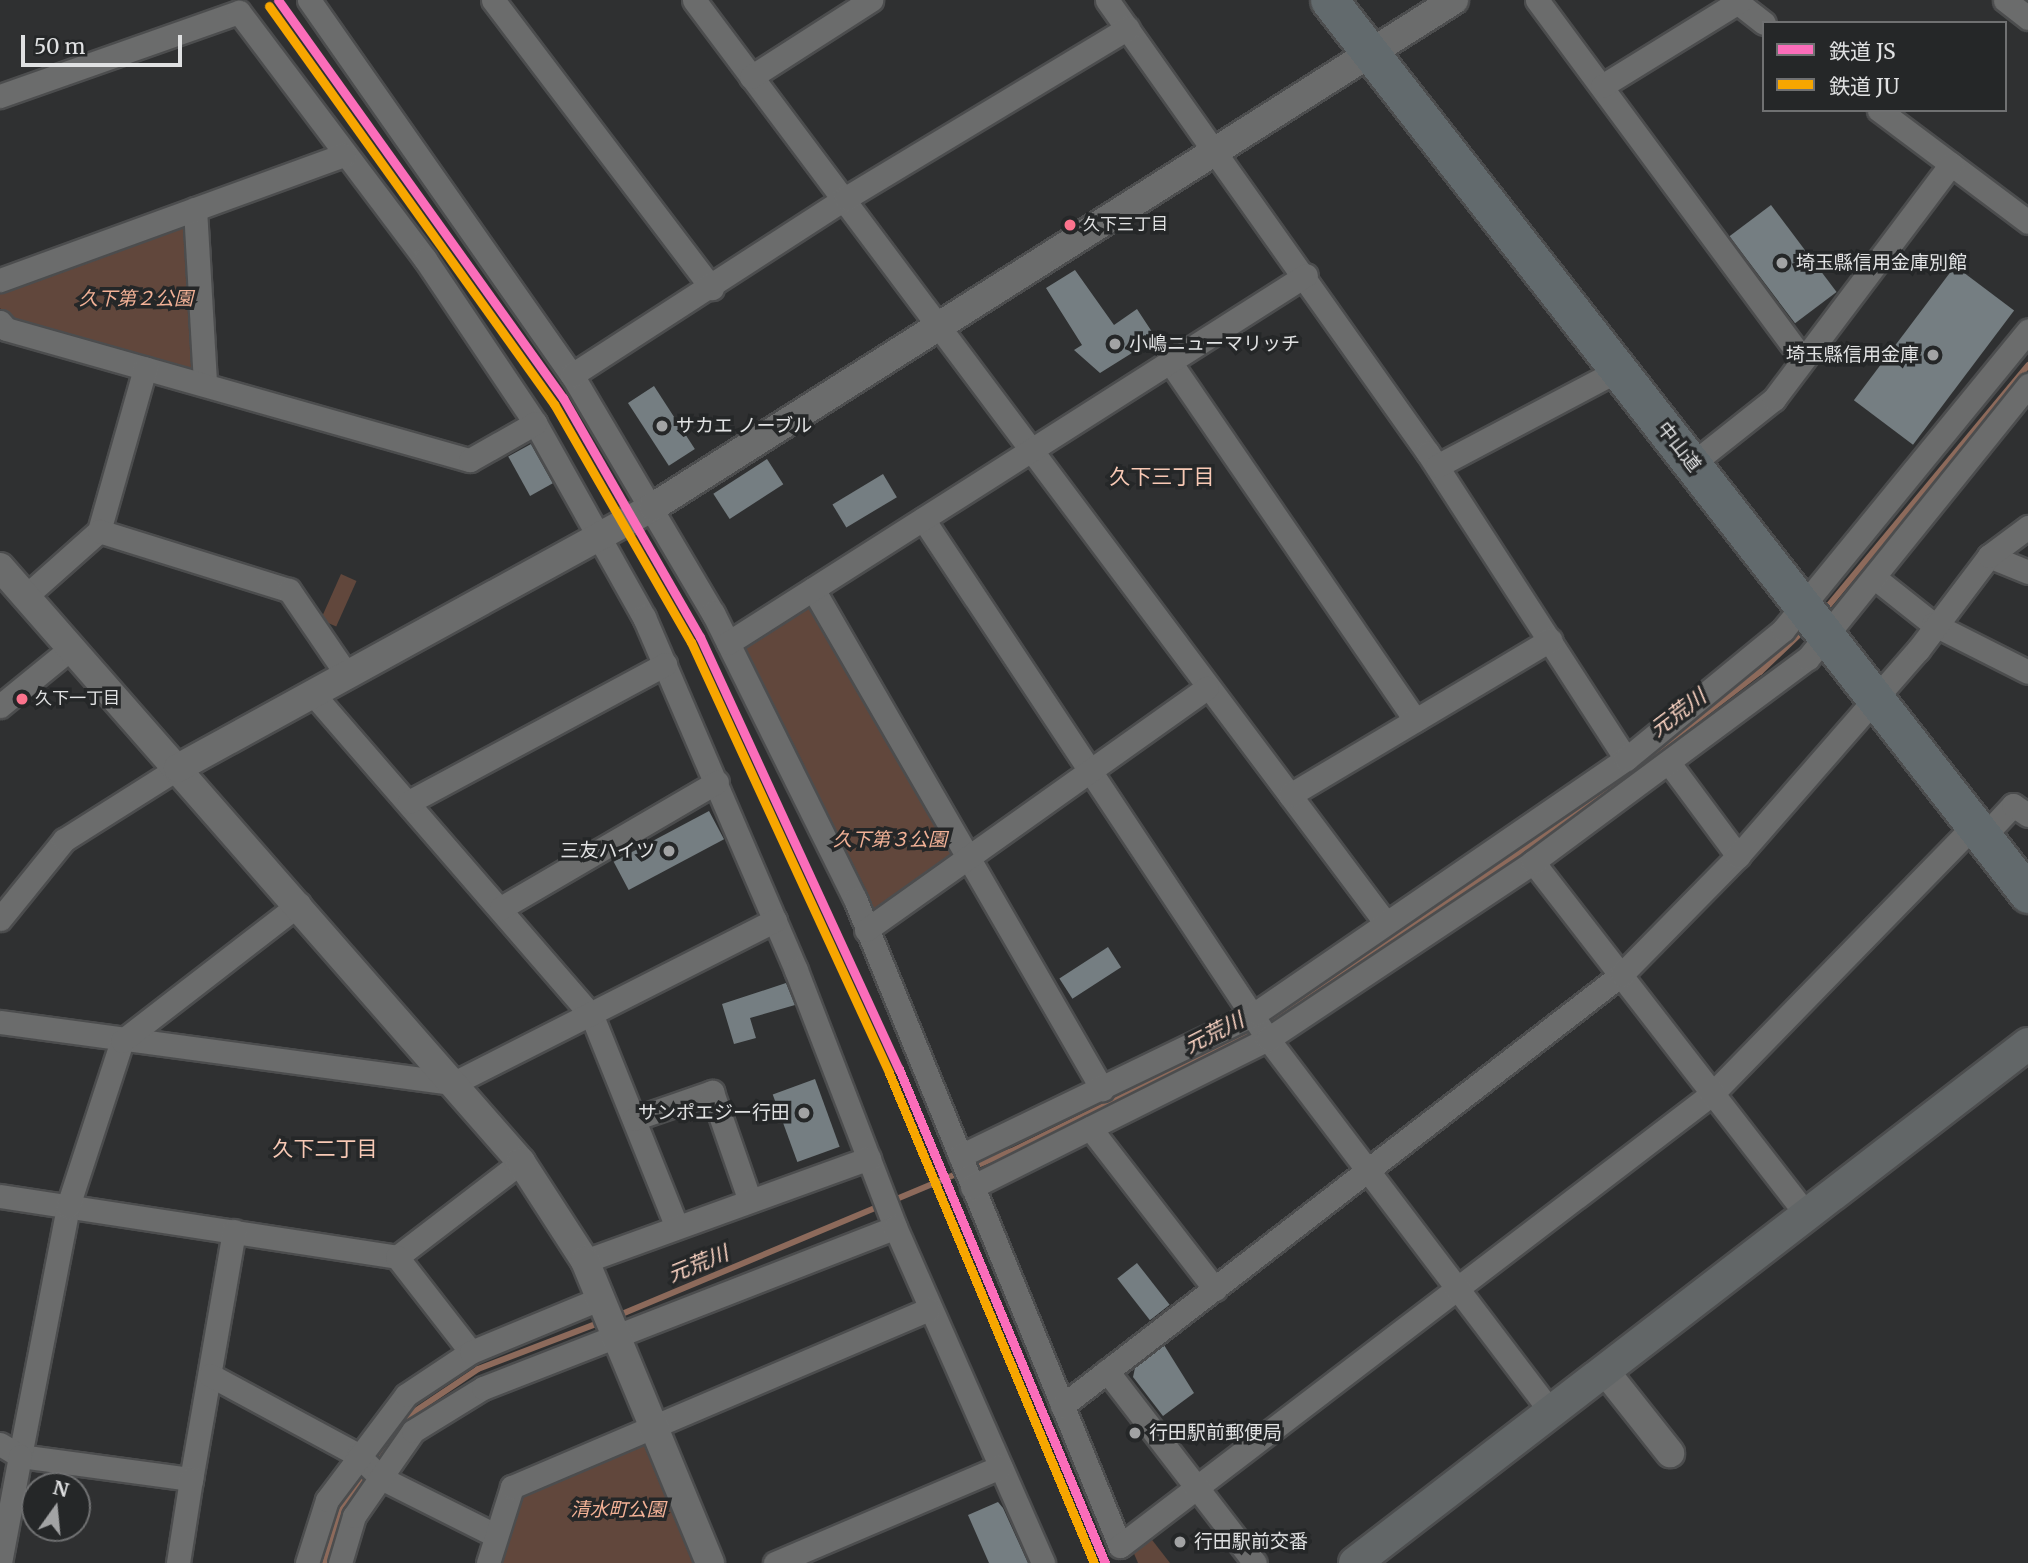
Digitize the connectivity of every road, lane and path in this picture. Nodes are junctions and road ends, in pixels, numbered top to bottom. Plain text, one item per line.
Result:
1 (309, 0) edge
2 (493, 0) edge
3 (694, 0) edge
4 (871, 0) edge
5 (1107, 0) edge
6 (1329, 0) edge
7 (1454, 0) edge
8 (1537, 0) edge
9 (2005, 0) edge
10 (1739, 1) edge
11 (220, 8) edge
12 (2028, 18) edge
13 (1762, 21) edge
14 (1128, 28) junction
15 (1370, 52) junction
16 (751, 77) junction
17 (1602, 86) junction
18 (0, 96) edge
19 (1882, 112) edge
20 (1212, 152) junction
21 (344, 155) junction
22 (1951, 164) junction
23 (846, 198) junction
24 (195, 209) junction
25 (2028, 222) edge
26 (1306, 275) junction
27 (0, 280) edge
28 (712, 288) junction
29 (0, 322) edge
30 (937, 327) junction
31 (2028, 331) edge
32 (1803, 359) junction
33 (1170, 362) junction
34 (145, 368) junction
35 (1618, 370) junction
36 (572, 375) junction
37 (205, 384) junction
38 (2028, 385) edge
39 (535, 423) junction
40 (1030, 451) junction
41 (1692, 464) junction
42 (1437, 466) junction
43 (653, 507) junction
44 (923, 519) junction
45 (2028, 527) edge
46 (99, 531) junction
47 (600, 536) junction
48 (1989, 556) junction
49 (0, 567) edge
50 (2028, 572) edge
51 (1875, 578) junction
52 (813, 589) junction
53 (26, 596) junction
54 (1802, 606) junction
55 (1933, 624) junction
56 (1825, 635) junction
57 (1550, 640) junction
58 (728, 643) junction
59 (71, 648) junction
60 (665, 664) junction
61 (2028, 672) edge
62 (347, 675) junction
63 (1207, 688) junction
64 (313, 694) junction
65 (1873, 697) junction
66 (0, 706) edge
67 (1416, 720) junction
68 (1626, 760) junction
69 (1669, 763) junction
70 (178, 768) junction
71 (1089, 772) junction
72 (717, 782) junction
73 (1290, 795) junction
74 (409, 802) junction
75 (2028, 815) edge
76 (1978, 831) junction
77 (1738, 856) junction
78 (968, 858) junction
79 (1532, 862) junction
80 (2028, 894) edge
81 (299, 904) junction
82 (500, 908) junction
83 (2, 910) edge
84 (775, 920) junction
85 (1385, 922) junction
86 (866, 930) junction
87 (1622, 974) junction
88 (1256, 1013) junction
89 (592, 1016) junction
90 (0, 1022) edge
91 (1268, 1039) junction
92 (122, 1041) junction
93 (2028, 1044) edge
94 (454, 1083) junction
95 (1102, 1088) junction
96 (1713, 1093) junction
97 (634, 1119) junction
98 (1090, 1128) junction
99 (960, 1156) junction
100 (869, 1158) junction
101 (521, 1162) junction
102 (1367, 1171) junction
103 (972, 1187) junction
104 (0, 1196) edge
105 (750, 1201) junction
106 (68, 1206) junction
107 (1805, 1213) junction
108 (677, 1227) junction
109 (895, 1227) junction
110 (234, 1231) junction
111 (397, 1257) junction
112 (585, 1261) junction
113 (1214, 1289) junction
114 (1459, 1290) junction
115 (598, 1299) junction
116 (929, 1309) junction
117 (611, 1335) junction
118 (471, 1352) junction
119 (1107, 1371) junction
120 (1605, 1371) junction
121 (210, 1375) junction
122 (1062, 1406) junction
123 (1550, 1410) junction
124 (653, 1431) junction
125 (10, 1450) edge
126 (1670, 1453) dead end
127 (358, 1455) junction
128 (1000, 1467) junction
129 (381, 1478) junction
130 (191, 1479) junction
131 (1197, 1488) junction
132 (495, 1535) junction
133 (0, 1561) edge
134 (14, 1563) edge
135 (178, 1563) edge
136 (307, 1563) edge
137 (340, 1563) edge
138 (488, 1563) edge
139 (710, 1563) edge
140 (775, 1563) edge
141 (1043, 1563) edge
142 (1255, 1563) edge
143 (1354, 1563) edge

1 - 36 street
2 - 28 street
3 - 16 street
4 - 16 street
5 - 14 street
6 - 15 highway, 中山道
7 - 15 street
8 - 17 street
9 - 12 street
10 - 13 street
10 - 17 street
11 - 18 street
11 - 21 street
14 - 20 street
14 - 23 street
15 - 20 street
15 - 35 highway, 中山道
16 - 23 street
17 - 32 street
19 - 22 street
20 - 26 street
20 - 30 street
21 - 24 street
21 - 39 street
22 - 25 street
22 - 32 street
23 - 28 street
23 - 30 street
24 - 27 street
24 - 37 street
26 - 33 street
26 - 42 street
28 - 36 street
29 - 34 street
30 - 40 street
30 - 43 street
31 - 54 street
32 - 41 street
33 - 40 street
33 - 67 street
34 - 37 street
34 - 46 street
35 - 41 highway, 中山道
35 - 42 street
36 - 43 street
37 - 39 street
38 - 51 street
39 - 47 street
40 - 44 street
40 - 63 street
41 - 54 highway, 中山道
42 - 57 street
43 - 47 street
43 - 58 street
44 - 52 street
44 - 71 street
45 - 48 street
46 - 53 street
46 - 62 street
47 - 60 street
47 - 62 street
48 - 50 street
48 - 55 street
49 - 53 street
51 - 55 street
51 - 56 street
52 - 58 street
52 - 78 street
53 - 59 street
54 - 56 highway, 中山道
54 - 68 street
55 - 61 street
55 - 65 street
56 - 65 highway, 中山道
56 - 69 street
57 - 67 street
57 - 68 street
58 - 86 street
59 - 66 street
59 - 70 street
60 - 72 street
60 - 74 street
62 - 64 street
63 - 71 street
63 - 73 street
64 - 70 street
64 - 74 street
65 - 76 highway, 中山道
65 - 77 street
67 - 73 street
68 - 85 street
69 - 77 street
69 - 79 street
70 - 81 street
70 - 83 street
71 - 78 street
71 - 88 street
72 - 82 street
72 - 84 street
73 - 85 street
74 - 82 street
75 - 76 street
76 - 80 highway, 中山道
76 - 96 street
77 - 87 street
78 - 86 street
78 - 95 street
79 - 87 street
79 - 91 street
81 - 92 street
81 - 94 street
82 - 89 street
84 - 89 street
84 - 100 street
85 - 88 street
86 - 99 street
87 - 96 street
87 - 102 street
88 - 91 street
88 - 95 street
89 - 94 street
89 - 97 street
90 - 92 street
91 - 98 street
91 - 102 street
92 - 94 street
92 - 106 street
93 - 107 main road
94 - 101 street
95 - 99 street
96 - 107 street
96 - 114 street
97 - 105 street
97 - 108 street
98 - 103 street
98 - 113 street
99 - 103 street
100 - 105 street
100 - 109 street
101 - 111 street
101 - 112 street
102 - 113 street
102 - 114 street
103 - 122 street
104 - 106 street
105 - 108 street
106 - 110 street
106 - 125 street
107 - 120 main road
108 - 112 street
109 - 116 street
109 - 117 street
110 - 111 street
110 - 121 street
111 - 118 street
112 - 115 street
113 - 119 street
114 - 123 street
114 - 131 street
115 - 117 street
115 - 118 street
116 - 124 street
116 - 128 street
117 - 124 street
117 - 129 street
118 - 127 street
119 - 122 street
119 - 131 street
120 - 123 main road
120 - 126 street
121 - 127 street
121 - 130 street
122 - 131 street
123 - 143 main road
124 - 132 street
124 - 139 street
125 - 130 street
125 - 133 street
127 - 129 street
127 - 136 street
128 - 140 street
128 - 141 street
129 - 132 street
129 - 137 street
130 - 135 street
131 - 142 street
132 - 138 street
133 - 134 street

